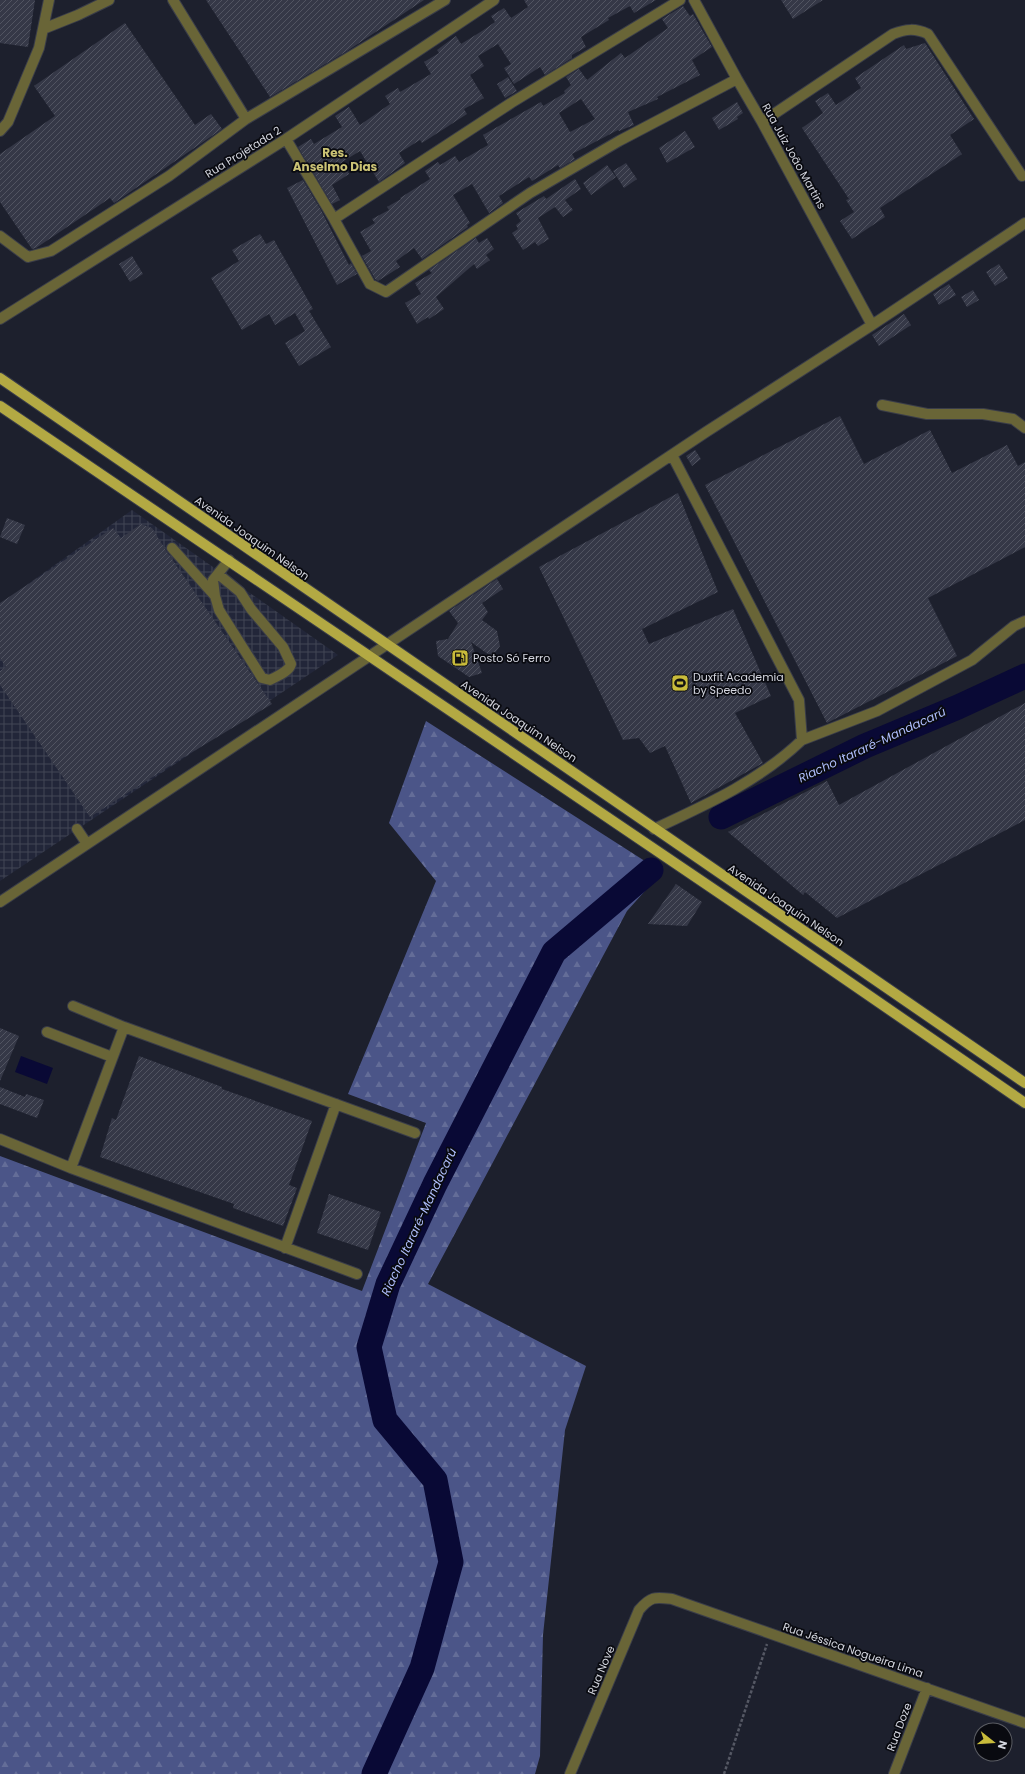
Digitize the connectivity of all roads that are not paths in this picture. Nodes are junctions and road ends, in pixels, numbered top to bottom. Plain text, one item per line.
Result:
1 (49, 0) edge
2 (109, 0) edge
3 (173, 0) edge
4 (445, 0) edge
5 (494, 0) edge
6 (680, 0) edge
7 (694, 0) edge
8 (43, 29) junction
9 (737, 79) junction
10 (246, 119) junction
11 (762, 122) junction
12 (0, 131) edge
13 (286, 139) junction
14 (1022, 176) dead end
15 (334, 219) junction
16 (1025, 223) edge
17 (0, 236) edge
18 (0, 319) edge
19 (872, 325) junction
20 (0, 378) edge
21 (882, 405) dead end
22 (0, 406) edge
23 (1025, 428) edge
24 (672, 455) junction
25 (172, 548) dead end
26 (229, 560) junction
27 (218, 574) junction
28 (215, 596) junction
29 (1025, 621) edge
30 (387, 645) junction
31 (370, 656) junction
32 (802, 740) junction
33 (78, 829) dead end
34 (654, 829) junction
35 (87, 844) junction
36 (738, 886) junction
37 (727, 900) junction
38 (0, 902) edge
39 (773, 910) junction
40 (765, 924) junction
41 (73, 1006) dead end
42 (124, 1026) junction
43 (47, 1032) dead end
44 (112, 1057) junction
45 (1025, 1083) edge
46 (1025, 1103) edge
47 (336, 1104) junction
48 (415, 1134) dead end
49 (0, 1139) edge
50 (71, 1168) junction
51 (285, 1248) junction
52 (357, 1274) dead end
53 (672, 1599) joint
54 (927, 1688) junction
55 (1025, 1723) edge
56 (570, 1774) edge
57 (894, 1774) edge

1 - 8 street
2 - 8 street
3 - 10 street
4 - 10 street
5 - 13 street, Rua Projetada 2
6 - 15 street
7 - 9 street, Rua Juiz João Martins
8 - 12 street
9 - 11 street, Rua Juiz João Martins
9 - 15 street
10 - 17 street
11 - 14 street
11 - 19 street, Rua Juiz João Martins
13 - 15 street
13 - 18 street, Rua Projetada 2
16 - 19 street
19 - 24 street
20 - 30 main road, Avenida Joaquim Nelson
21 - 23 street
22 - 26 main road
24 - 30 street
24 - 32 street
25 - 28 street
26 - 27 street
26 - 31 main road
27 - 28 street
27 - 28 street
29 - 32 street
30 - 31 street
30 - 34 main road, Avenida Joaquim Nelson
31 - 35 street
31 - 37 main road
32 - 34 street
33 - 35 street
34 - 36 main road, Avenida Joaquim Nelson
35 - 38 street
36 - 37 main road
36 - 39 main road, Avenida Joaquim Nelson
37 - 40 main road
39 - 40 main road
39 - 45 main road, Avenida Joaquim Nelson
40 - 46 main road
41 - 42 street
42 - 44 street
42 - 47 street
43 - 44 street
44 - 50 street
47 - 48 street
47 - 51 street
49 - 50 street
50 - 51 street
51 - 52 street
53 - 54 street, Rua Jéssica Nogueira Lima
53 - 56 street, Rua Nove
54 - 55 street, Rua Jéssica Nogueira Lima
54 - 57 street, Rua Doze

